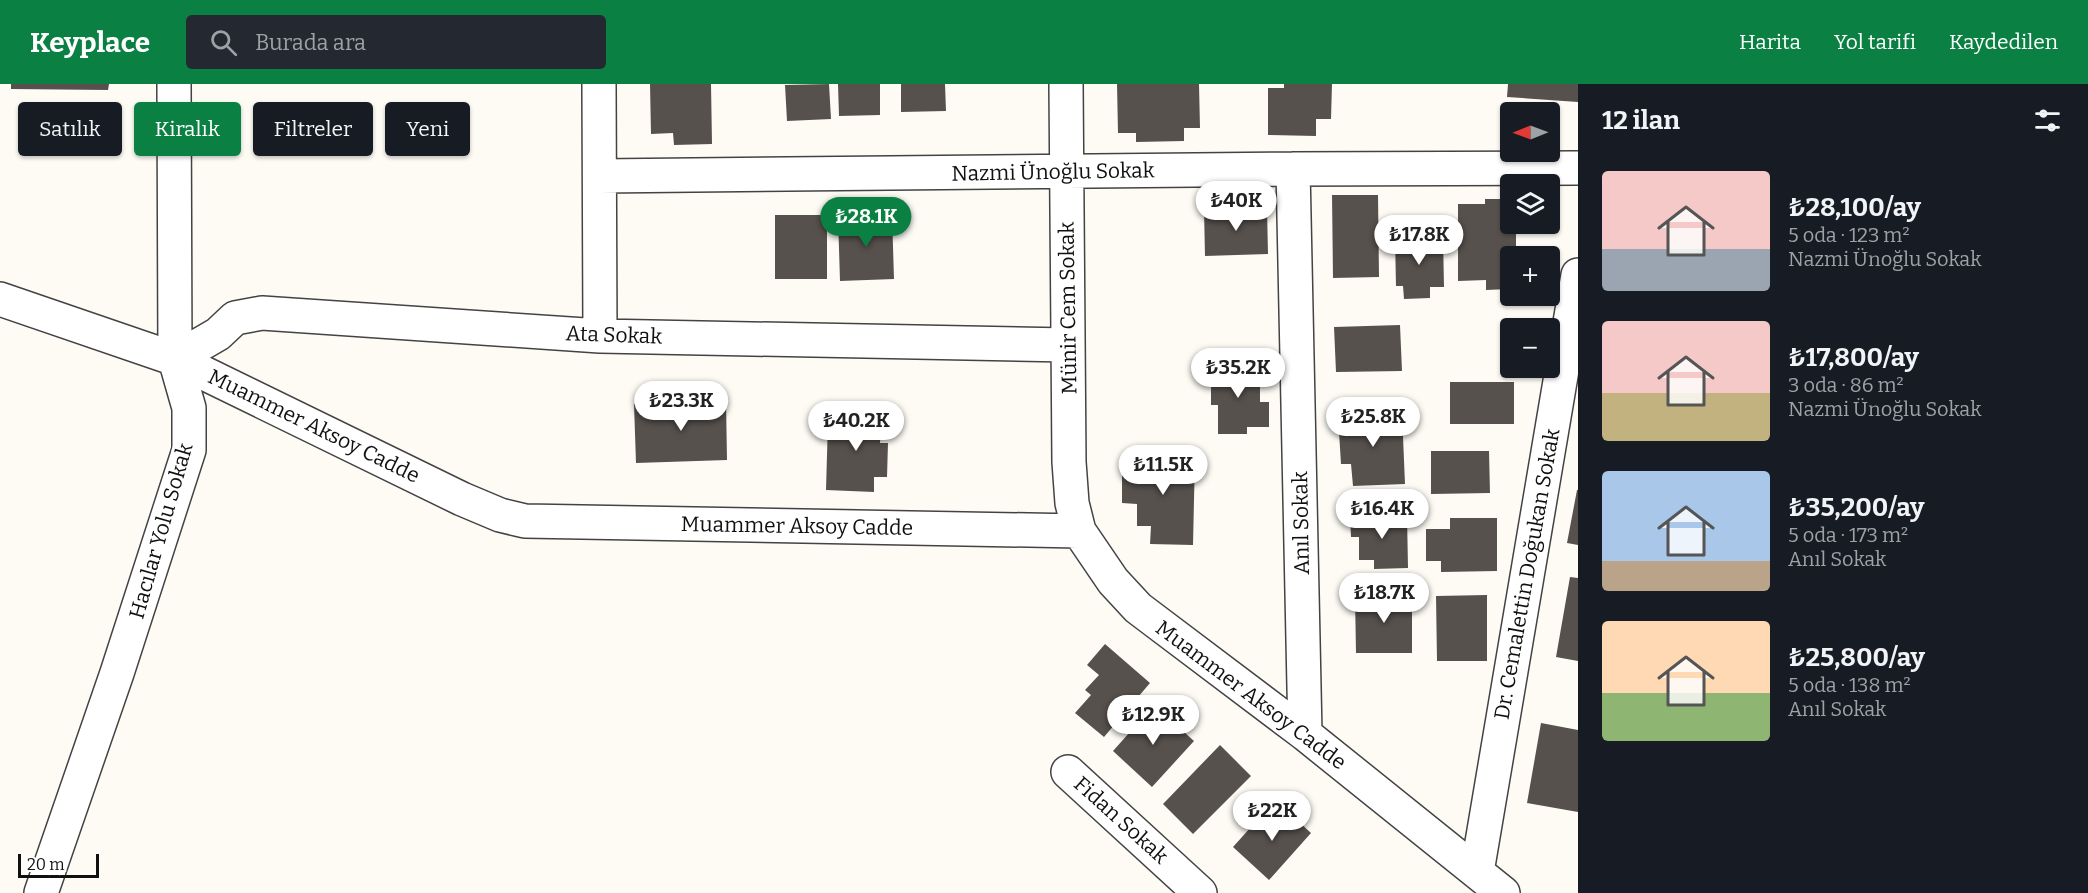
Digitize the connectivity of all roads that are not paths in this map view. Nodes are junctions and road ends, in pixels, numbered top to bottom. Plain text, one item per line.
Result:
1 (174, 84) edge
2 (599, 84) edge
3 (1066, 84) edge
4 (1578, 168) edge
5 (1293, 169) junction
6 (1066, 172) junction
7 (600, 176) junction
8 (1578, 275) edge
9 (0, 299) edge
10 (600, 336) junction
11 (1068, 345) junction
12 (175, 359) junction
13 (1079, 531) junction
14 (1305, 734) junction
15 (1068, 772) dead end
16 (1477, 872) junction
17 (41, 893) edge
18 (1200, 893) edge
19 (1503, 893) edge

1 - 12 street, Hacılar Yolu Sokak
2 - 7 street
3 - 6 street, Münir Cem Sokak
4 - 5 street, Nazmi Ünoğlu Sokak
5 - 6 street, Nazmi Ünoğlu Sokak
5 - 14 street, Anıl Sokak
6 - 7 street, Nazmi Ünoğlu Sokak
6 - 11 street, Münir Cem Sokak
7 - 10 street
8 - 16 street, Dr. Cemalettin Doğukan Sokak
9 - 12 street, Muammer Aksoy Cadde
10 - 11 street, Ata Sokak
10 - 12 street, Ata Sokak
11 - 13 street, Münir Cem Sokak
12 - 13 street, Muammer Aksoy Cadde
12 - 17 street, Hacılar Yolu Sokak
13 - 14 street, Muammer Aksoy Cadde
14 - 16 street, Muammer Aksoy Cadde
15 - 18 street, Fidan Sokak
16 - 19 street, Muammer Aksoy Cadde

